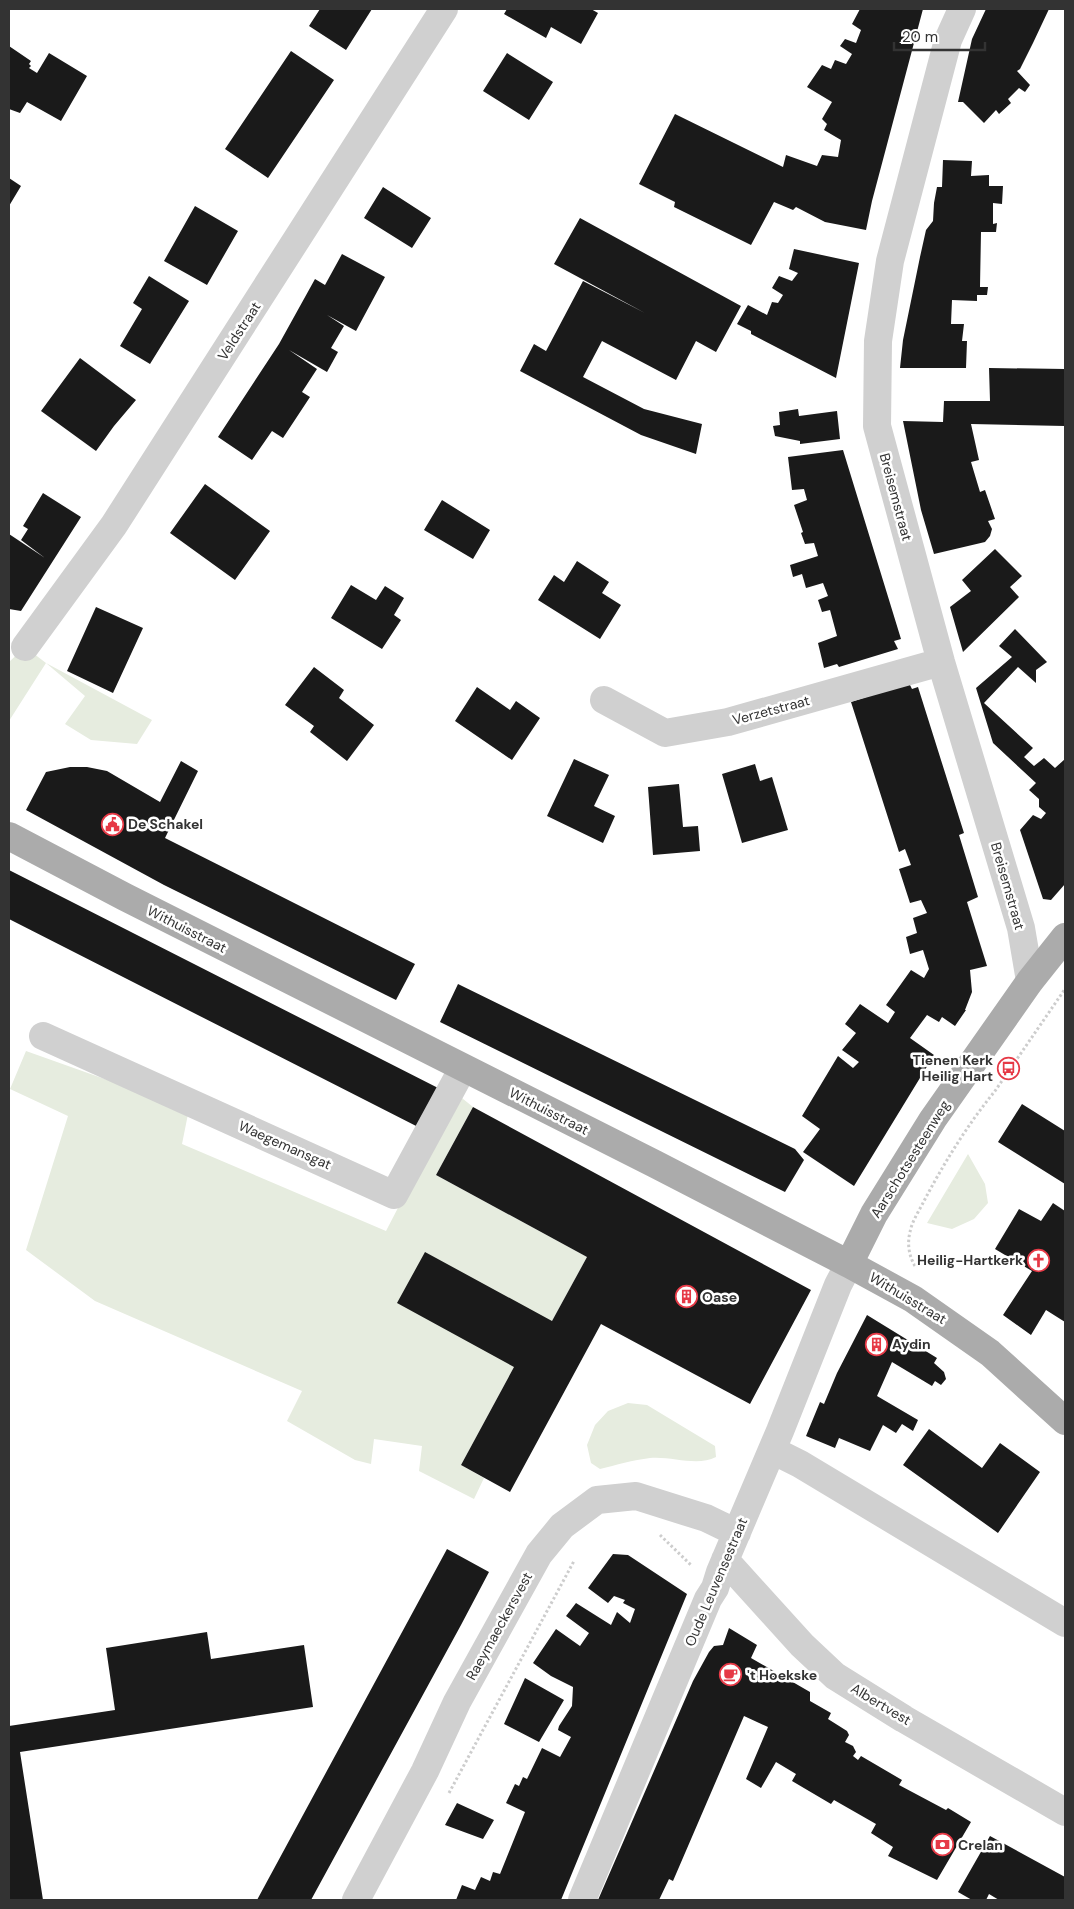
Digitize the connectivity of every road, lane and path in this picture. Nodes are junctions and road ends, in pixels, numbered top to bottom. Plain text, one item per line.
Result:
1 (444, 9) edge
2 (962, 9) edge
3 (25, 647) dead end
4 (941, 662) junction
5 (604, 700) dead end
6 (9, 836) edge
7 (1065, 937) edge
8 (1030, 981) junction
9 (1065, 989) edge
10 (44, 1036) dead end
11 (463, 1068) junction
12 (850, 1264) junction
13 (922, 1272) dead end
14 (1065, 1421) edge
15 (772, 1450) junction
16 (653, 1529) dead end
17 (737, 1533) junction
18 (578, 1555) dead end
19 (725, 1560) junction
20 (715, 1588) junction
21 (1065, 1623) edge
22 (448, 1796) dead end
23 (1065, 1812) edge
24 (356, 1900) edge
25 (582, 1900) edge

1 - 3 street, Veldstraat
2 - 4 street, Breisemstraat
4 - 5 street, Verzetstraat
4 - 8 street, Breisemstraat
6 - 11 main road, Withuisstraat
7 - 8 main road, Aarschotsesteenweg
8 - 12 main road, Aarschotsesteenweg
9 - 13 path
10 - 11 street, Waegemansgat
11 - 12 main road, Withuisstraat
12 - 14 main road, Withuisstraat
12 - 15 street, Oude Leuvensestraat
15 - 17 street, Oude Leuvensestraat
15 - 21 street
16 - 20 path
17 - 19 street, Oude Leuvensestraat
17 - 24 street, Raeymaeckersvest
18 - 22 path
19 - 20 street, Oude Leuvensestraat
19 - 23 street, Albertvest
20 - 25 street, Oude Leuvensestraat

